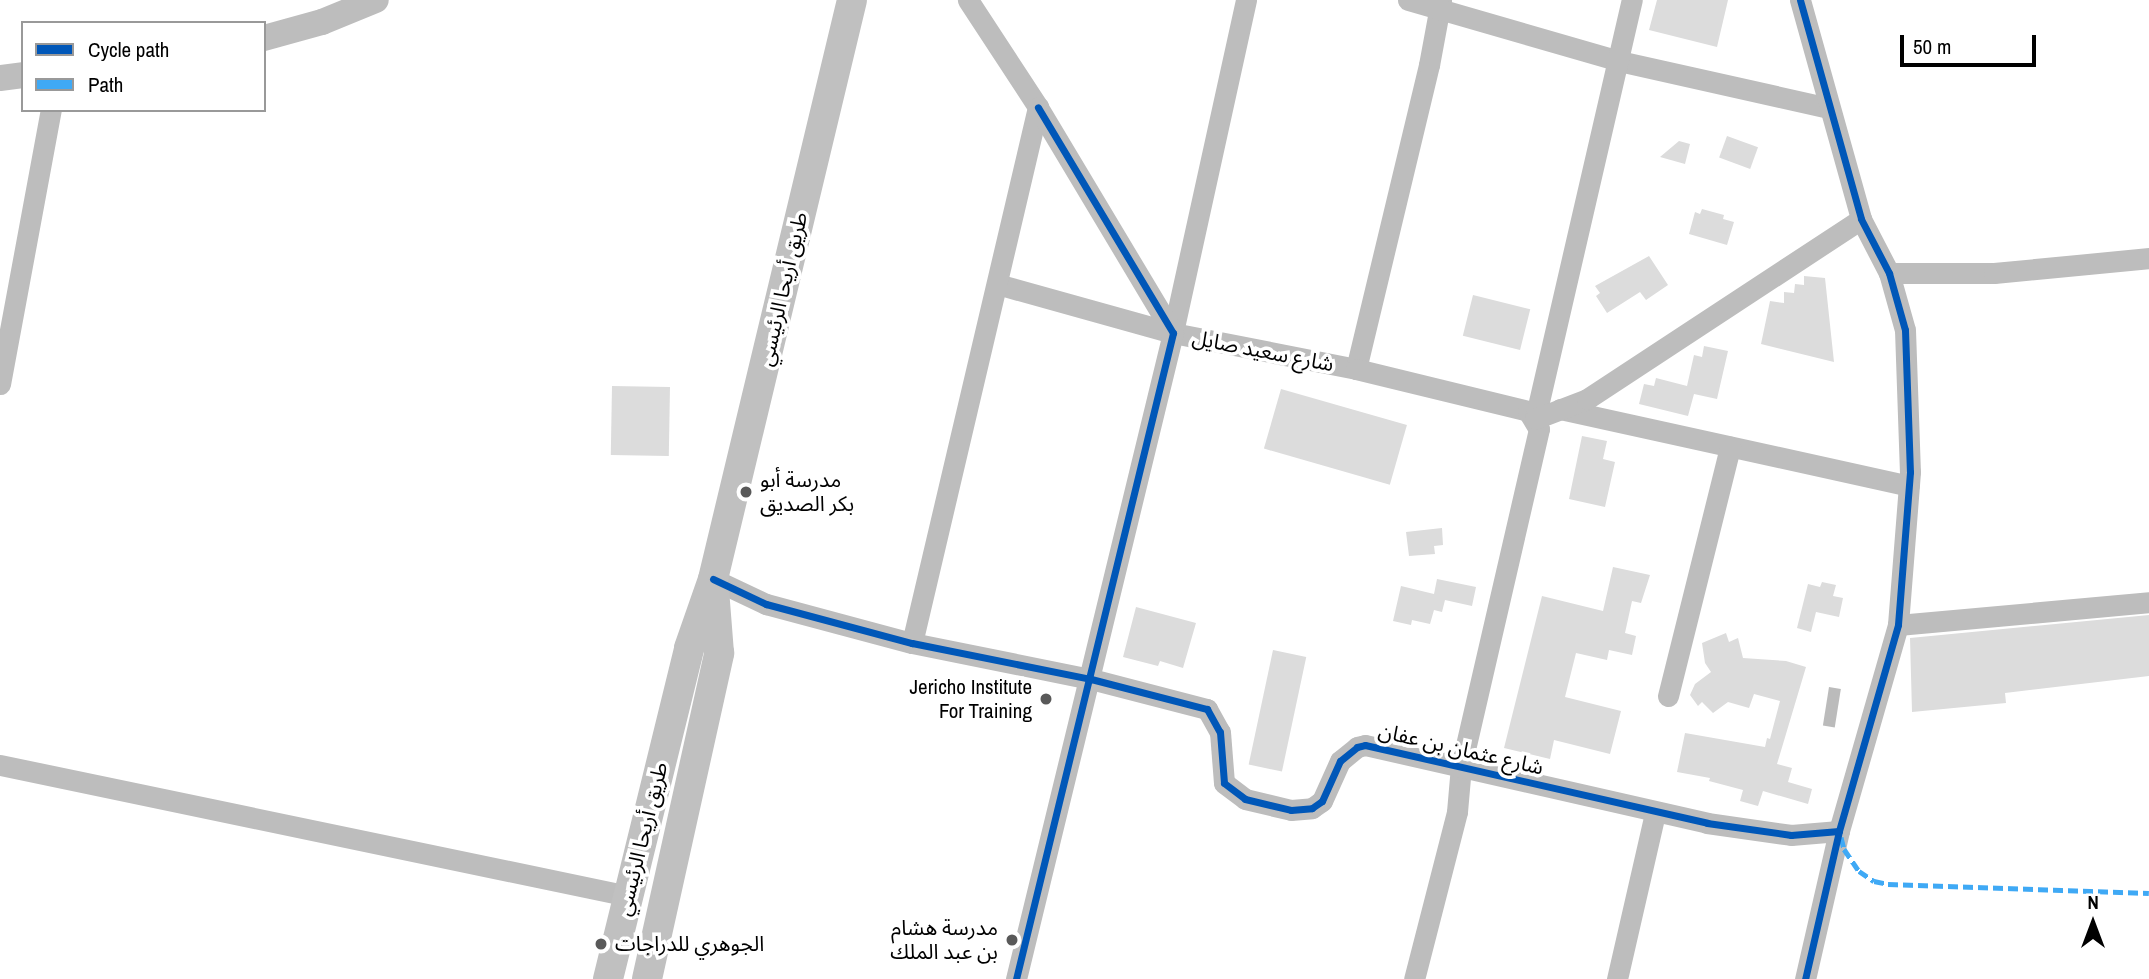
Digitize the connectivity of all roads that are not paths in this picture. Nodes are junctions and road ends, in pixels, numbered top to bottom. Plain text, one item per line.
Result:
1 (376, 0) edge
2 (836, 0) edge
3 (852, 0) edge
4 (968, 0) edge
5 (1246, 0) edge
6 (1408, 0) edge
7 (1632, 0) edge
8 (1800, 0) edge
9 (1440, 4) edge
10 (266, 37) edge
11 (1619, 61) junction
12 (21, 75) edge
13 (0, 78) edge
14 (1038, 107) junction
15 (1829, 108) junction
16 (51, 112) edge
17 (813, 161) junction
18 (1861, 219) junction
19 (2149, 258) edge
20 (1889, 273) junction
21 (997, 284) junction
22 (1173, 333) junction
23 (1356, 369) junction
24 (0, 384) edge
25 (1560, 409) junction
26 (1535, 419) junction
27 (1730, 447) junction
28 (1909, 486) junction
29 (713, 579) junction
30 (2149, 602) edge
31 (1898, 625) junction
32 (912, 643) junction
33 (1091, 679) junction
34 (1668, 696) dead end
35 (0, 765) edge
36 (1461, 766) junction
37 (1655, 813) junction
38 (1839, 831) junction
39 (628, 896) junction
40 (608, 979) edge
41 (647, 979) edge
42 (1016, 979) edge
43 (1414, 979) edge
44 (1617, 979) edge
45 (1805, 979) edge

1 - 10 street
2 - 17 main road
3 - 17 main road, طريق أريحا الرئيسي
4 - 14 street
5 - 22 street, شارع سعيد صايل
6 - 9 street
7 - 11 street
8 - 15 street
9 - 11 street
9 - 23 street, شارع سعيد صايل
11 - 15 street
11 - 26 street
12 - 13 street
14 - 21 street
14 - 22 street
15 - 18 street
16 - 24 street
17 - 29 main road, طريق أريحا الرئيسي
18 - 20 street
18 - 25 street
19 - 20 street
20 - 28 street
21 - 22 street
21 - 32 street
22 - 23 street, شارع سعيد صايل
22 - 33 street
23 - 26 street
25 - 26 street
25 - 27 street
26 - 36 street
27 - 28 street
27 - 34 street
28 - 31 street
29 - 32 street
29 - 39 main road, طريق أريحا الرئيسي
29 - 41 main road, طريق أريحا الرئيسي
30 - 31 street
31 - 38 street
32 - 33 street
33 - 36 street, شارع عثمان بن عفان
33 - 42 street
35 - 39 street
36 - 37 street, شارع عثمان بن عفان
36 - 43 street
37 - 38 street, شارع عثمان بن عفان
37 - 44 street
38 - 45 street
39 - 40 main road, طريق أريحا الرئيسي

